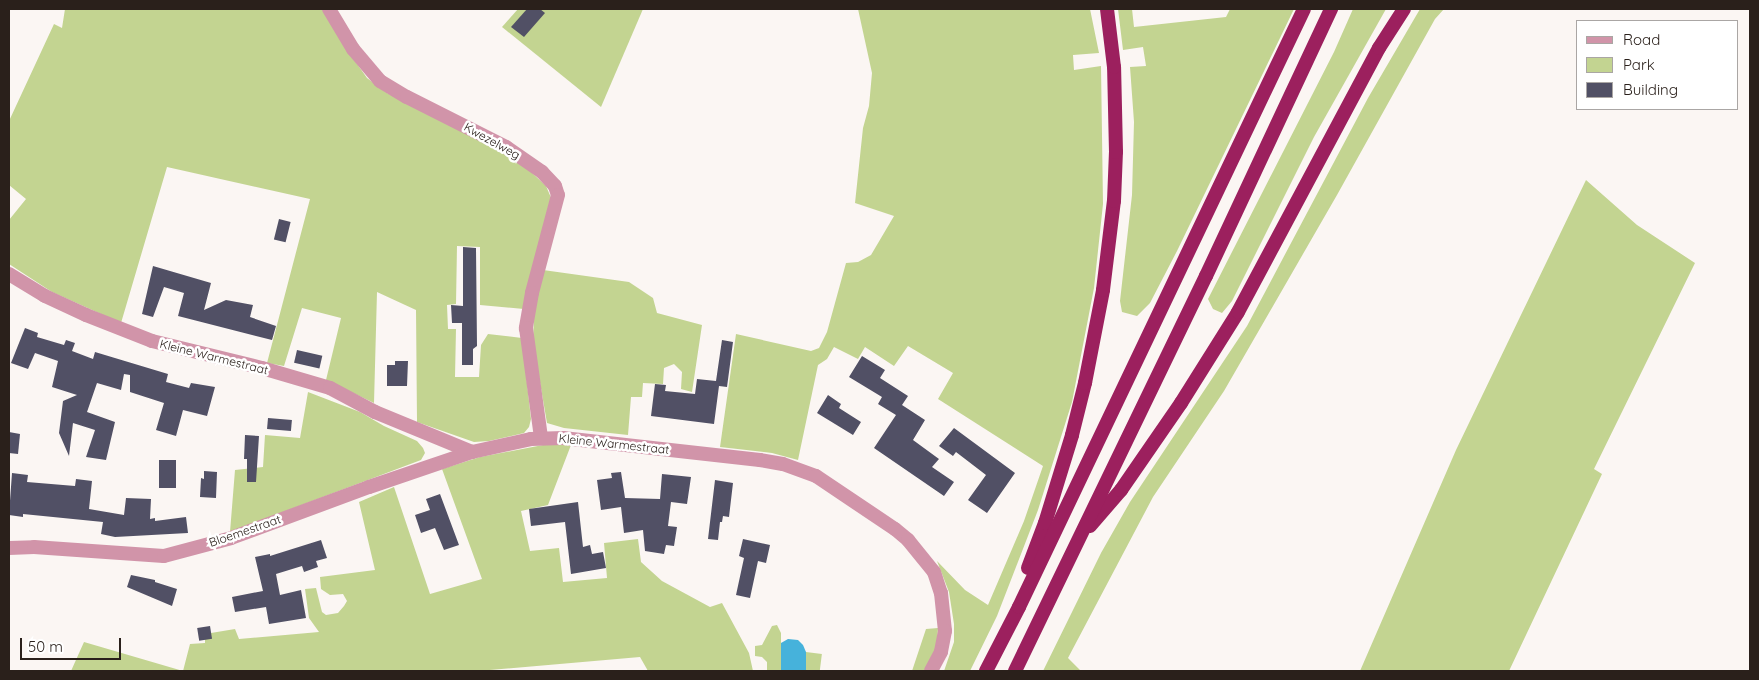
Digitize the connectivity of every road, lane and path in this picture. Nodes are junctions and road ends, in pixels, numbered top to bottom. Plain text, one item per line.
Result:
1 (329, 9) edge
2 (1107, 9) edge
3 (1304, 9) edge
4 (1331, 9) edge
5 (1404, 9) edge
6 (9, 274) edge
7 (541, 438) junction
8 (472, 452) junction
9 (1078, 540) junction
10 (9, 548) edge
11 (998, 645) junction
12 (931, 671) edge
13 (986, 671) edge
14 (1015, 671) edge

1 - 7 street, Kwezelweg
2 - 11 highway
3 - 11 highway
4 - 9 highway
5 - 9 highway
6 - 8 street, Kleine Warmestraat
7 - 8 street, Kleine Warmestraat
7 - 12 street, Kleine Warmestraat
8 - 10 street, Bloemestraat
9 - 14 highway
11 - 13 highway

